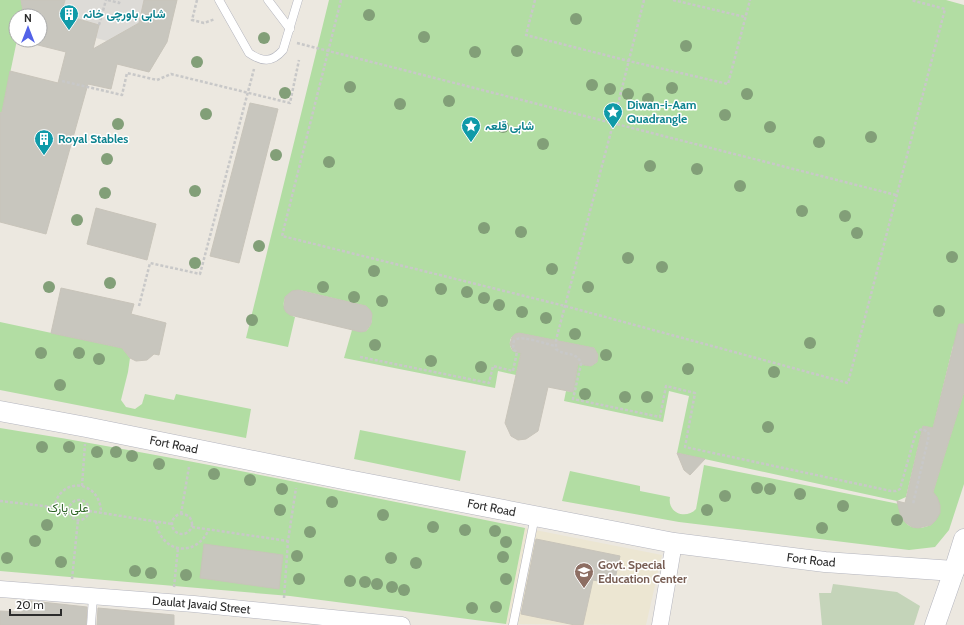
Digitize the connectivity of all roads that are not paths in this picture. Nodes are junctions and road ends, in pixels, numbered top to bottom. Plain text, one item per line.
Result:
1 (219, 0) edge
2 (268, 0) edge
3 (298, 0) edge
4 (290, 29) junction
5 (0, 412) edge
6 (534, 516) junction
7 (964, 539) edge
8 (674, 543) junction
9 (954, 571) junction
10 (0, 589) edge
11 (93, 597) junction
12 (383, 624) edge
13 (91, 625) edge
14 (402, 625) edge
15 (513, 625) edge
16 (660, 625) edge
17 (935, 625) edge

1 - 4 lane
2 - 4 lane
3 - 4 lane
5 - 6 street, Fort Road
6 - 8 street, Fort Road
6 - 15 lane
7 - 9 street
8 - 9 street, Fort Road
8 - 16 street
9 - 17 street
10 - 11 street, Daulat Javaid Street
11 - 12 street, Daulat Javaid Street
11 - 13 lane
12 - 14 street, Daulat Javaid Street

